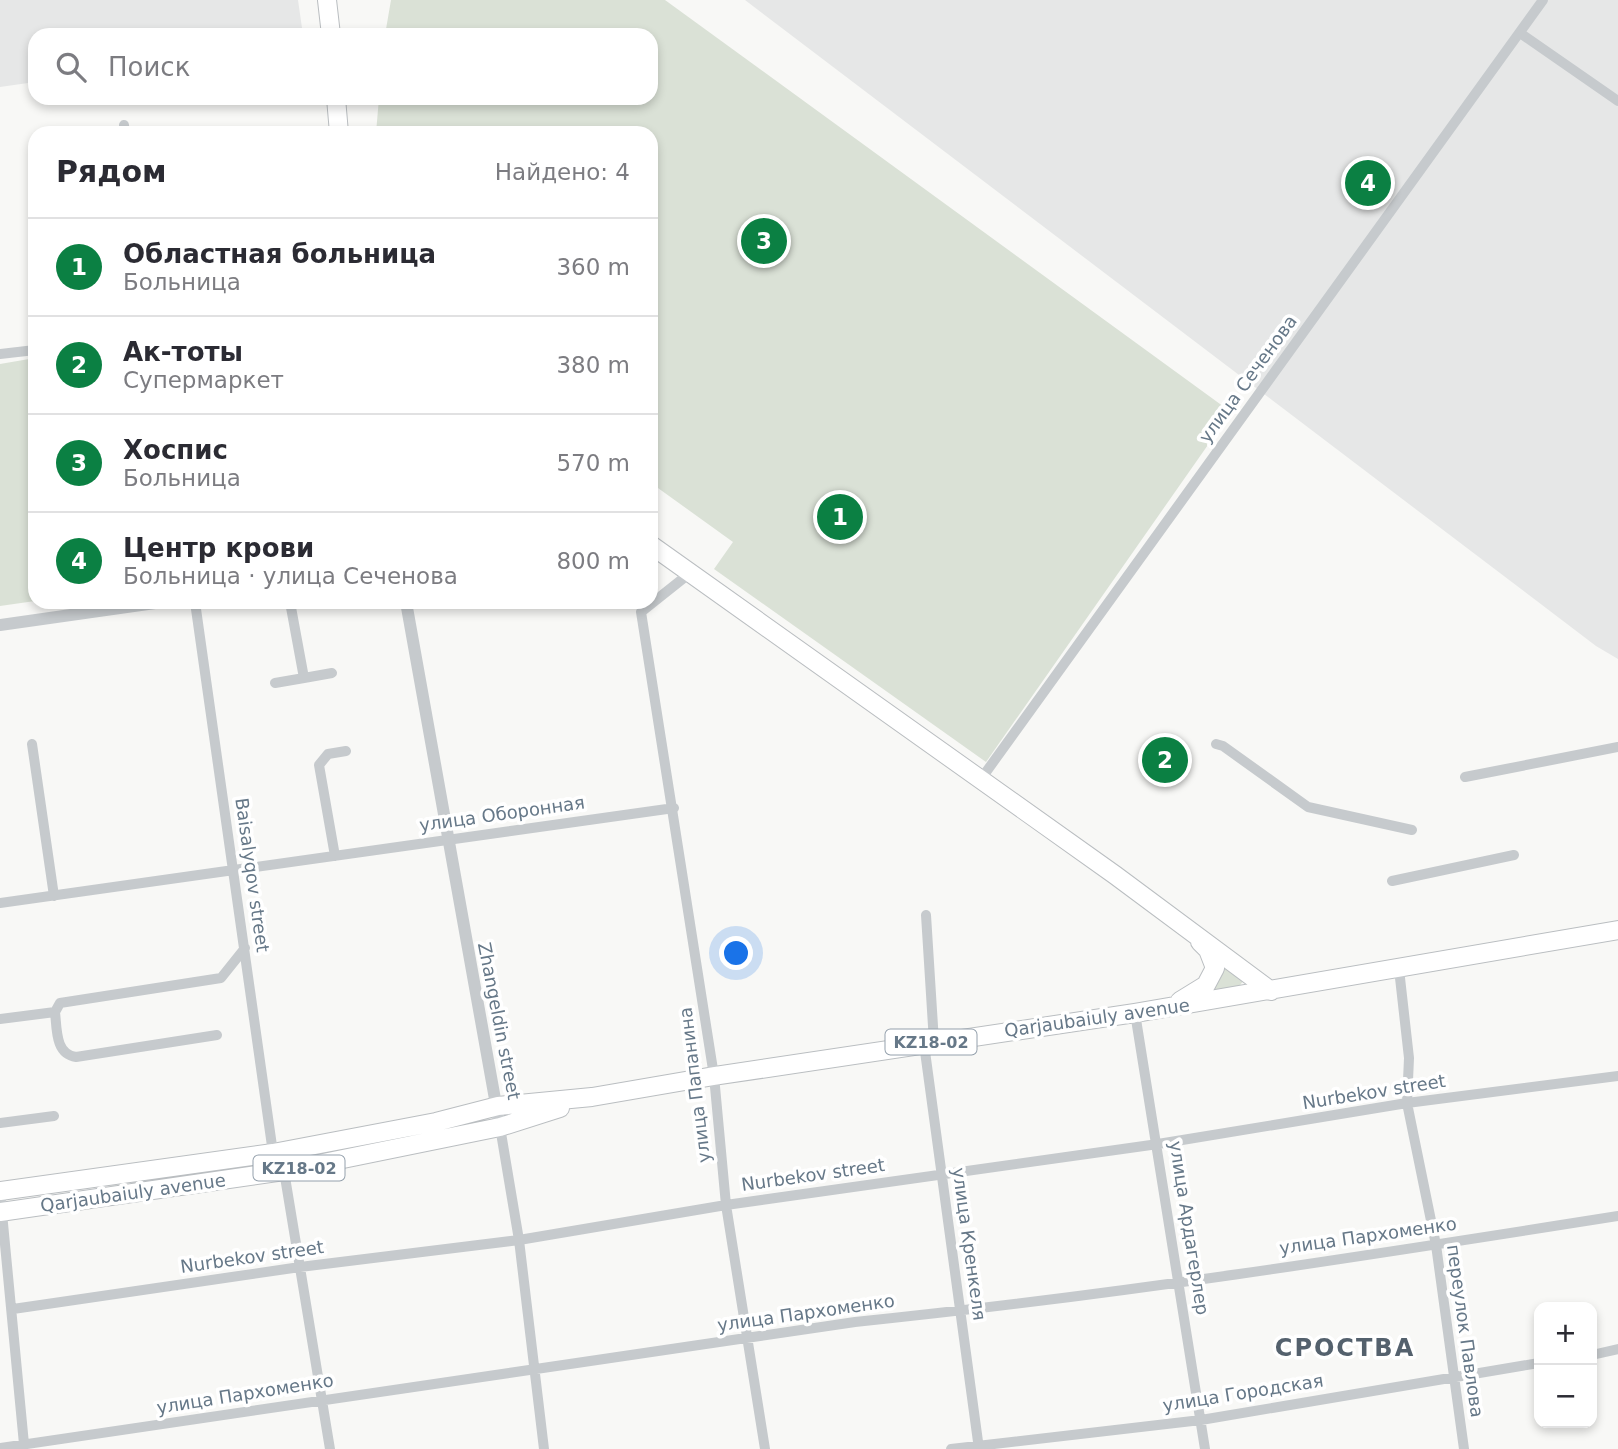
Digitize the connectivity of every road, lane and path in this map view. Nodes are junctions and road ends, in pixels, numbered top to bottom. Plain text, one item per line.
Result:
1 (327, 0) edge
2 (1543, 0) edge
3 (330, 28) edge
4 (1520, 33) junction
5 (1618, 101) edge
6 (337, 105) edge
7 (338, 126) edge
8 (28, 351) edge
9 (0, 354) edge
10 (658, 550) edge
11 (690, 573) junction
12 (658, 598) edge
13 (113, 609) edge
14 (196, 609) edge
15 (291, 609) edge
16 (408, 609) edge
17 (645, 609) edge
18 (0, 625) edge
19 (332, 673) dead end
20 (304, 678) junction
21 (275, 683) dead end
22 (32, 744) dead end
23 (1216, 744) dead end
24 (1618, 747) edge
25 (346, 751) dead end
26 (1465, 776) dead end
27 (981, 779) junction
28 (674, 808) junction
29 (1412, 830) dead end
30 (449, 839) junction
31 (1514, 855) dead end
32 (335, 856) junction
33 (234, 871) junction
34 (1392, 881) dead end
35 (54, 896) junction
36 (0, 903) edge
37 (926, 915) dead end
38 (1618, 922) edge
39 (1182, 925) junction
40 (1618, 930) edge
41 (1591, 933) junction
42 (245, 948) junction
43 (1399, 969) junction
44 (1242, 970) junction
45 (1324, 983) junction
46 (1271, 991) junction
47 (55, 1012) junction
48 (1143, 1012) junction
49 (0, 1019) edge
50 (217, 1035) dead end
51 (929, 1043) junction
52 (714, 1076) junction
53 (1618, 1076) edge
54 (592, 1097) junction
55 (1407, 1103) junction
56 (498, 1106) junction
57 (54, 1116) dead end
58 (0, 1123) edge
59 (500, 1127) junction
60 (1158, 1144) junction
61 (273, 1153) junction
62 (284, 1171) junction
63 (940, 1174) junction
64 (0, 1192) edge
65 (726, 1205) junction
66 (2, 1212) edge
67 (1618, 1216) edge
68 (519, 1240) junction
69 (1436, 1245) junction
70 (3, 1252) edge
71 (300, 1267) junction
72 (1178, 1280) junction
73 (13, 1309) junction
74 (961, 1311) junction
75 (747, 1339) junction
76 (1618, 1349) edge
77 (1597, 1354) edge
78 (1534, 1364) edge
79 (533, 1370) junction
80 (1452, 1375) junction
81 (323, 1399) junction
82 (1201, 1420) junction
83 (30, 1446) edge
84 (979, 1447) edge
85 (0, 1448) edge
86 (330, 1449) edge
87 (544, 1449) edge
88 (765, 1449) edge
89 (951, 1449) edge
90 (1205, 1449) edge
91 (1464, 1449) edge

1 - 3 highway
2 - 4 street, улица Сеченова
4 - 5 street
4 - 27 street, улица Сеченова
6 - 7 highway
8 - 9 street
10 - 11 highway
11 - 12 street, улица Папанина
11 - 27 highway
13 - 18 street
14 - 33 street, Baisalyqov street
15 - 20 street
16 - 30 street, Zhangeldin street
17 - 28 street, улица Папанина
19 - 20 street
20 - 21 street
22 - 35 street
23 - 29 street
24 - 26 street
25 - 32 street
27 - 39 highway
28 - 30 street, улица Оборонная
28 - 52 street, улица Папанина
30 - 32 street, улица Оборонная
30 - 56 street, Zhangeldin street
31 - 34 street
32 - 33 street, улица Оборонная
33 - 35 street, улица Оборонная
33 - 42 street, Baisalyqov street
35 - 36 street, улица Оборонная
37 - 51 street, улица Кренкеля
38 - 41 highway, KZ18-02
39 - 44 highway
39 - 48 highway
40 - 41 highway, KZ18-02
41 - 43 highway, KZ18-02
42 - 47 street
42 - 61 street, Baisalyqov street
43 - 45 highway, KZ18-02
43 - 55 street, переулок Павлова
44 - 45 highway
44 - 46 highway
45 - 46 highway, KZ18-02
46 - 48 highway, Qarjaubaiuly avenue / KZ18-02
47 - 49 street
47 - 50 street
48 - 51 highway, Qarjaubaiuly avenue / KZ18-02
48 - 60 street, улица Ардагерлер
51 - 52 highway, Qarjaubaiuly avenue / KZ18-02
51 - 63 street, улица Кренкеля
52 - 54 highway, Qarjaubaiuly avenue / KZ18-02
52 - 65 street, улица Папанина
53 - 55 street, Nurbekov street
54 - 56 highway, Qarjaubaiuly avenue / KZ18-02
54 - 59 highway, Qarjaubaiuly avenue / KZ18-02
55 - 60 street, Nurbekov street
55 - 69 street, переулок Павлова
56 - 59 street, Zhangeldin street
56 - 61 highway, Qarjaubaiuly avenue / KZ18-02
57 - 58 street
59 - 62 highway, Qarjaubaiuly avenue / KZ18-02
59 - 68 street, Zhangeldin street
60 - 63 street, Nurbekov street
60 - 72 street, улица Ардагерлер
61 - 64 highway, Qarjaubaiuly avenue / KZ18-02
62 - 66 highway, Qarjaubaiuly avenue / KZ18-02
62 - 71 street
63 - 65 street, Nurbekov street
63 - 74 street, улица Кренкеля
64 - 66 street
65 - 68 street, Nurbekov street
65 - 75 street, улица Папанина
66 - 70 street
67 - 69 street, улица Пархоменко
68 - 71 street, Nurbekov street
68 - 79 street, Zhangeldin street
69 - 72 street, улица Пархоменко
69 - 80 street, переулок Павлова
70 - 73 street
71 - 73 street, Nurbekov street
71 - 81 street
72 - 74 street, улица Пархоменко
72 - 82 street, улица Ардагерлер
73 - 83 street
74 - 75 street, улица Пархоменко
74 - 84 street, улица Кренкеля
75 - 79 street, улица Пархоменко
75 - 88 street, улица Папанина
76 - 77 street
78 - 80 street, улица Городская
79 - 81 street, улица Пархоменко
79 - 87 street, Zhangeldin street
80 - 82 street, улица Городская
80 - 91 street, переулок Павлова
81 - 83 street, улица Пархоменко
81 - 86 street
82 - 84 street, улица Городская
82 - 90 street, улица Ардагерлер
83 - 85 street, улица Пархоменко
84 - 89 street, улица Городская

